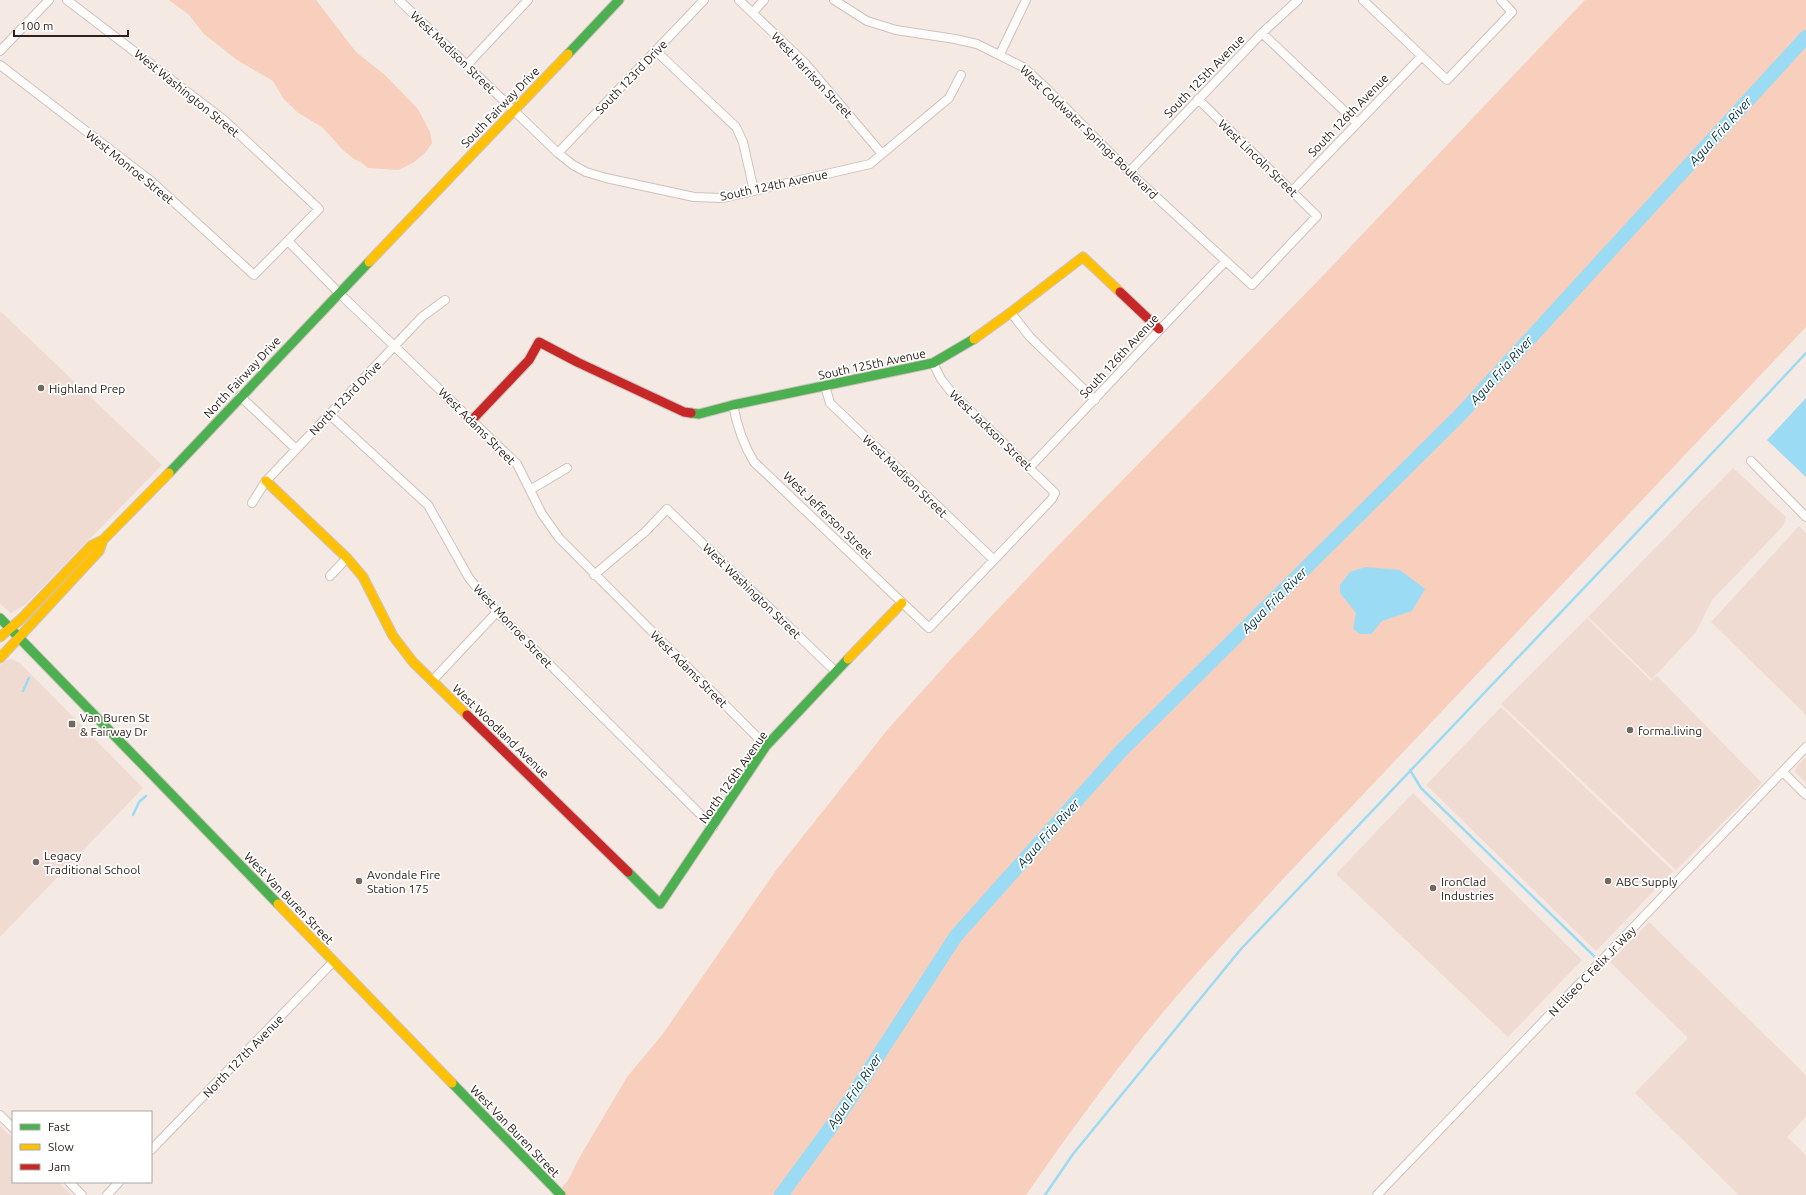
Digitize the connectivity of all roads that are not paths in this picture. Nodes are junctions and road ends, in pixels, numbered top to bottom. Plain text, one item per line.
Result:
1 (49, 0) edge
2 (67, 0) edge
3 (399, 0) edge
4 (528, 0) edge
5 (619, 0) edge
6 (704, 0) edge
7 (739, 0) edge
8 (764, 0) edge
9 (834, 0) edge
10 (1026, 0) edge
11 (1298, 0) edge
12 (1363, 0) edge
13 (1501, 0) edge
14 (753, 12) junction
15 (1262, 33) junction
16 (0, 51) edge
17 (656, 51) junction
18 (1000, 54) junction
19 (1422, 56) junction
20 (0, 65) edge
21 (467, 65) junction
22 (961, 75) dead end
23 (1198, 99) junction
24 (514, 110) junction
25 (1357, 123) junction
26 (558, 153) junction
27 (882, 154) junction
28 (1129, 172) junction
29 (754, 191) junction
30 (1292, 191) junction
31 (399, 230) joint
32 (288, 241) junction
33 (1226, 261) junction
34 (1252, 285) joint
35 (339, 293) junction
36 (445, 300) dead end
37 (1010, 313) junction
38 (1159, 329) junction
39 (394, 345) junction
40 (933, 363) junction
41 (826, 386) junction
42 (240, 396) junction
43 (1095, 400) junction
44 (733, 406) junction
45 (329, 414) junction
46 (472, 420) junction
47 (296, 449) junction
48 (1751, 461) dead end
49 (1030, 467) junction
50 (567, 468) dead end
51 (266, 481) junction
52 (530, 490) junction
53 (252, 503) dead end
54 (1806, 517) edge
55 (103, 540) junction
56 (347, 558) junction
57 (994, 560) junction
58 (594, 575) junction
59 (330, 576) dead end
60 (902, 603) junction
61 (498, 612) junction
62 (0, 618) edge
63 (10, 628) junction
64 (19, 636) junction
65 (0, 637) edge
66 (0, 658) edge
67 (836, 672) junction
68 (432, 680) junction
69 (766, 746) junction
70 (1806, 747) edge
71 (1783, 772) junction
72 (1806, 795) edge
73 (713, 827) junction
74 (660, 904) joint
75 (334, 961) junction
76 (0, 1116) edge
77 (12, 1127) edge
78 (152, 1149) edge
79 (69, 1183) edge
80 (118, 1183) edge
81 (82, 1195) edge
82 (107, 1195) edge
83 (561, 1195) edge
84 (1378, 1195) edge

1 - 16 street
2 - 32 street, West Washington Street
3 - 21 street, West Madison Street
4 - 21 street
5 - 24 street, South Fairway Drive
6 - 17 street, South 123rd Drive
7 - 14 street, West Harrison Street
8 - 14 street
9 - 18 street, West Coldwater Springs Boulevard
10 - 18 street
11 - 15 street, South 125th Avenue
12 - 19 street
13 - 19 street
14 - 27 street, West Harrison Street
15 - 23 street, South 125th Avenue
15 - 25 street
17 - 26 street, South 123rd Drive
17 - 29 street
18 - 28 street, West Coldwater Springs Boulevard
19 - 25 street, South 126th Avenue
20 - 32 street, West Monroe Street
21 - 24 street, West Madison Street
22 - 27 street, South 124th Avenue
23 - 28 street, South 125th Avenue
23 - 30 street, West Lincoln Street
24 - 26 street, West Madison Street
24 - 31 street, South Fairway Drive
25 - 30 street, South 126th Avenue
26 - 29 street, South 124th Avenue
27 - 29 street, South 124th Avenue
28 - 33 street, West Coldwater Springs Boulevard
30 - 34 street, West Lincoln Street
31 - 35 street, North Fairway Drive
32 - 35 street, West Adams Street
33 - 34 street, West Coldwater Springs Boulevard
33 - 38 street, South 126th Avenue
35 - 39 street, West Adams Street
35 - 42 street, North Fairway Drive
36 - 39 street, North 123rd Drive
37 - 38 street, South 125th Avenue
37 - 40 street, South 125th Avenue
37 - 43 street
38 - 43 street, South 126th Avenue
39 - 45 street, North 123rd Drive
39 - 46 street, West Adams Street
40 - 41 street, South 125th Avenue
40 - 49 street, West Jackson Street
41 - 44 street, South 125th Avenue
41 - 57 street, West Madison Street
42 - 47 street
42 - 55 street, North Fairway Drive
43 - 49 street, South 126th Avenue
44 - 46 street, South 125th Avenue
44 - 60 street, West Jefferson Street
45 - 47 street, North 123rd Drive
45 - 61 street, West Monroe Street
46 - 52 street, West Adams Street
47 - 51 street, North 123rd Drive
48 - 54 street
49 - 57 street, West Jackson Street
50 - 52 street
51 - 53 street, North 123rd Drive
51 - 56 street, West Woodland Avenue
52 - 58 street, West Adams Street
55 - 63 street, North Fairway Drive
55 - 64 street, North Fairway Drive
56 - 59 street
56 - 68 street, West Woodland Avenue
57 - 60 street, West Jefferson Street
58 - 67 street, West Washington Street
58 - 69 street, West Adams Street
60 - 67 street
61 - 68 street
61 - 73 street, West Monroe Street
62 - 63 street, West Van Buren Street
63 - 64 street, West Van Buren Street
63 - 65 street, North Fairway Drive
64 - 66 street, North Fairway Drive
64 - 75 street, West Van Buren Street
67 - 69 street, North 126th Avenue
68 - 74 street, West Woodland Avenue
69 - 73 street, North 126th Avenue
70 - 71 street, N Eliseo C Felix Jr Way
71 - 72 street
71 - 84 street, N Eliseo C Felix Jr Way
73 - 74 street, North 126th Avenue
75 - 78 street, North 127th Avenue
75 - 83 street, West Van Buren Street
76 - 77 street
79 - 81 street
80 - 82 street

